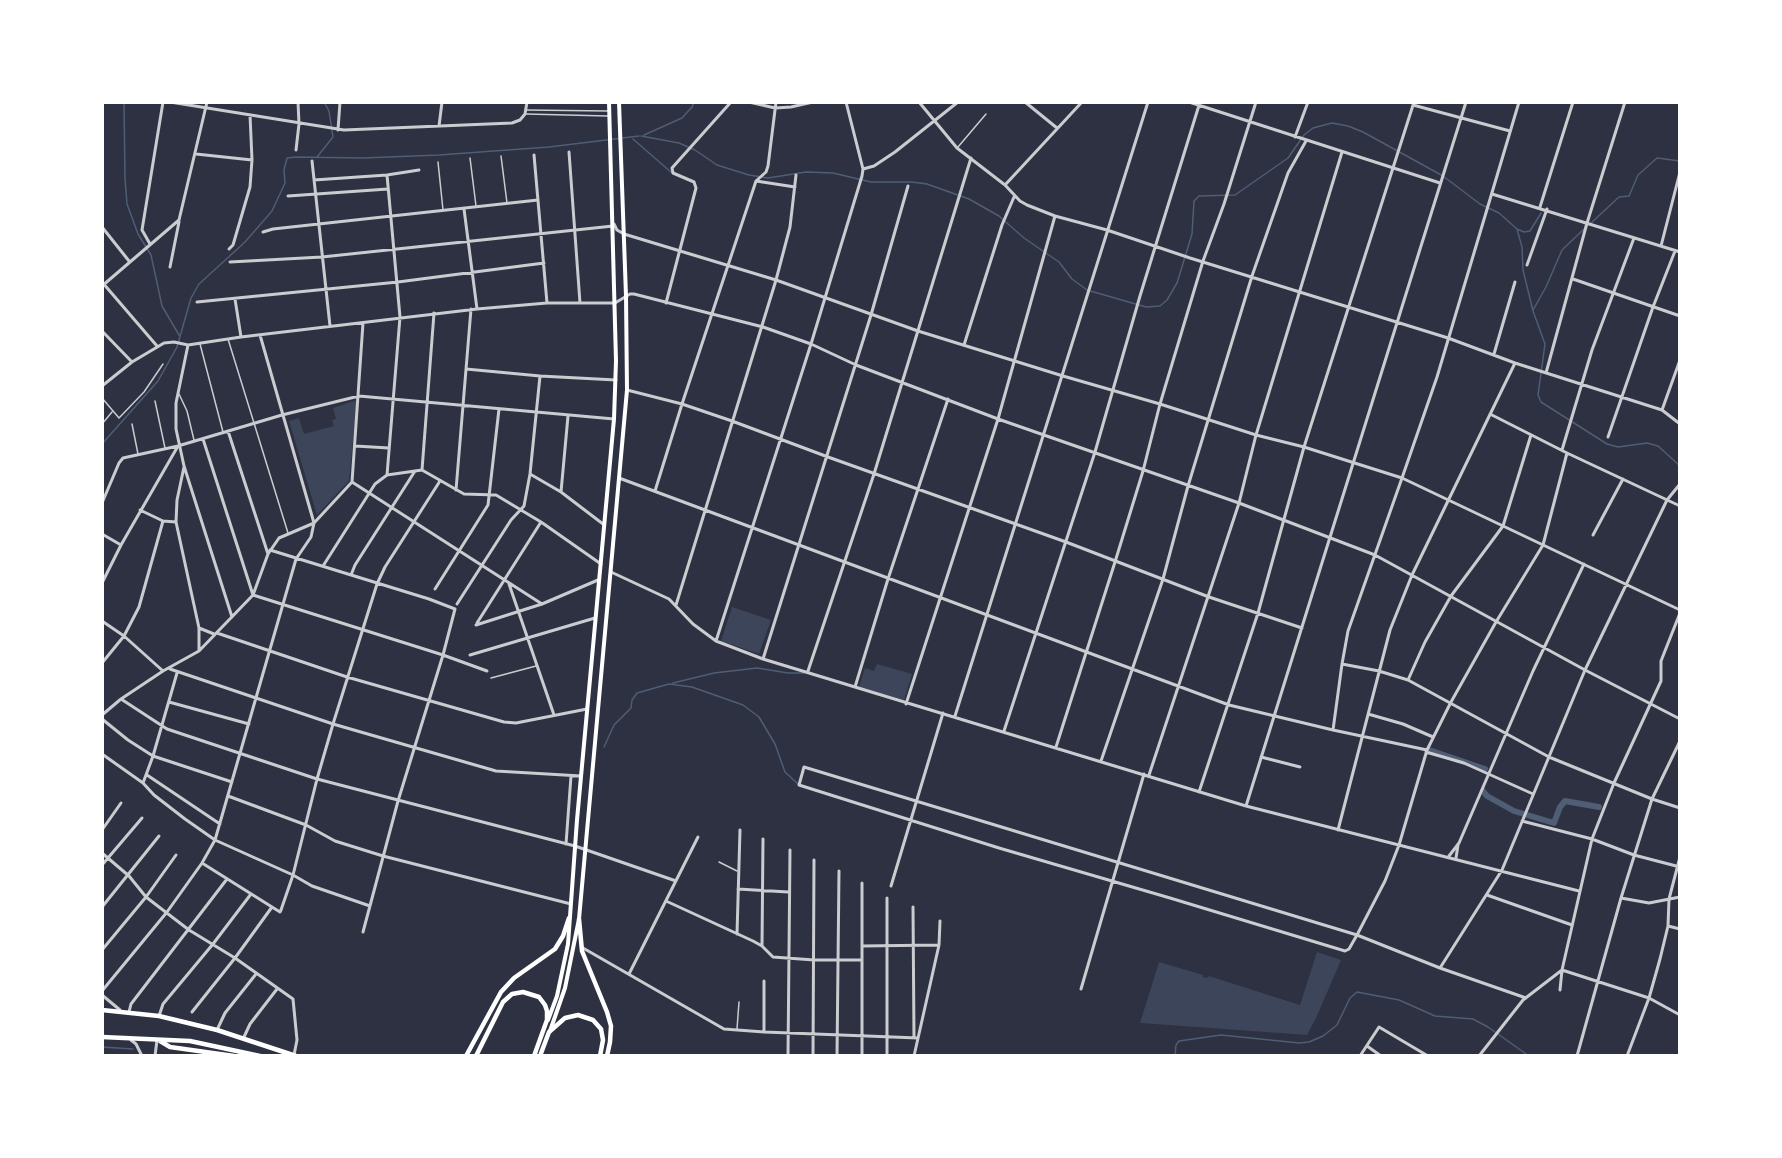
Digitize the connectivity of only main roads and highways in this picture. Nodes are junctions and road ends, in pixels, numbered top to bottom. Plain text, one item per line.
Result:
1 (609, 102) edge
2 (619, 102) edge
3 (570, 918) junction
4 (579, 919) junction
5 (102, 1010) edge
6 (547, 1020) junction
7 (549, 1032) junction
8 (102, 1037) edge
9 (158, 1039) junction
10 (234, 1056) edge
11 (260, 1056) edge
12 (295, 1056) edge
13 (466, 1056) edge
14 (476, 1056) edge
15 (534, 1056) edge
16 (540, 1056) edge
17 (600, 1056) edge
18 (607, 1056) edge

1 - 3 main road
2 - 4 main road
3 - 6 main road
3 - 13 highway
4 - 7 main road
4 - 18 highway
5 - 12 highway
6 - 14 highway
6 - 15 highway
7 - 16 highway
7 - 17 highway
8 - 9 highway
9 - 10 highway
9 - 11 highway

